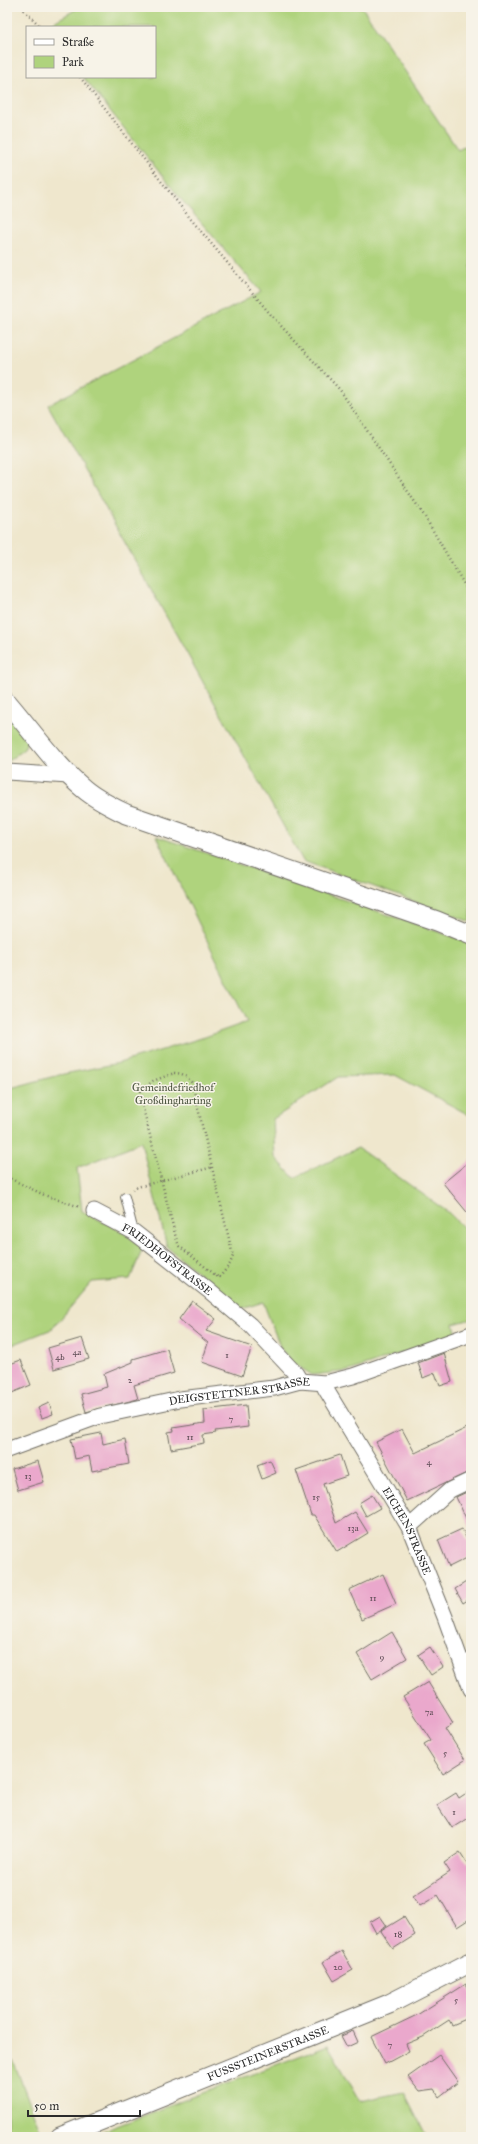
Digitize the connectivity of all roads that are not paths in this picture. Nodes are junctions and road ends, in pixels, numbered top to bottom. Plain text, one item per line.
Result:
1 (7, 702) edge
2 (7, 772) edge
3 (69, 776) junction
4 (471, 935) edge
5 (126, 1197) road end
6 (94, 1211) road end
7 (134, 1232) junction
8 (471, 1334) edge
9 (300, 1382) junction
10 (325, 1383) junction
11 (7, 1450) edge
12 (471, 1480) edge
13 (409, 1527) junction
14 (466, 1660) edge
15 (471, 1689) edge
16 (471, 1962) edge
17 (60, 2137) edge

1 - 3 street
2 - 3 street
3 - 4 street
5 - 7 lane
6 - 7 street, FRIEDHOFSTRASSE
7 - 9 street, FRIEDHOFSTRASSE
8 - 10 street, DEIGSTETTNER STRASSE
9 - 10 street, DEIGSTETTNER STRASSE
9 - 11 street, DEIGSTETTNER STRASSE
10 - 13 street, EICHENSTRASSE
12 - 13 street
13 - 14 street, EICHENSTRASSE
14 - 15 street, EICHENSTRASSE
16 - 17 street, FUSSSTEINERSTRASSE

